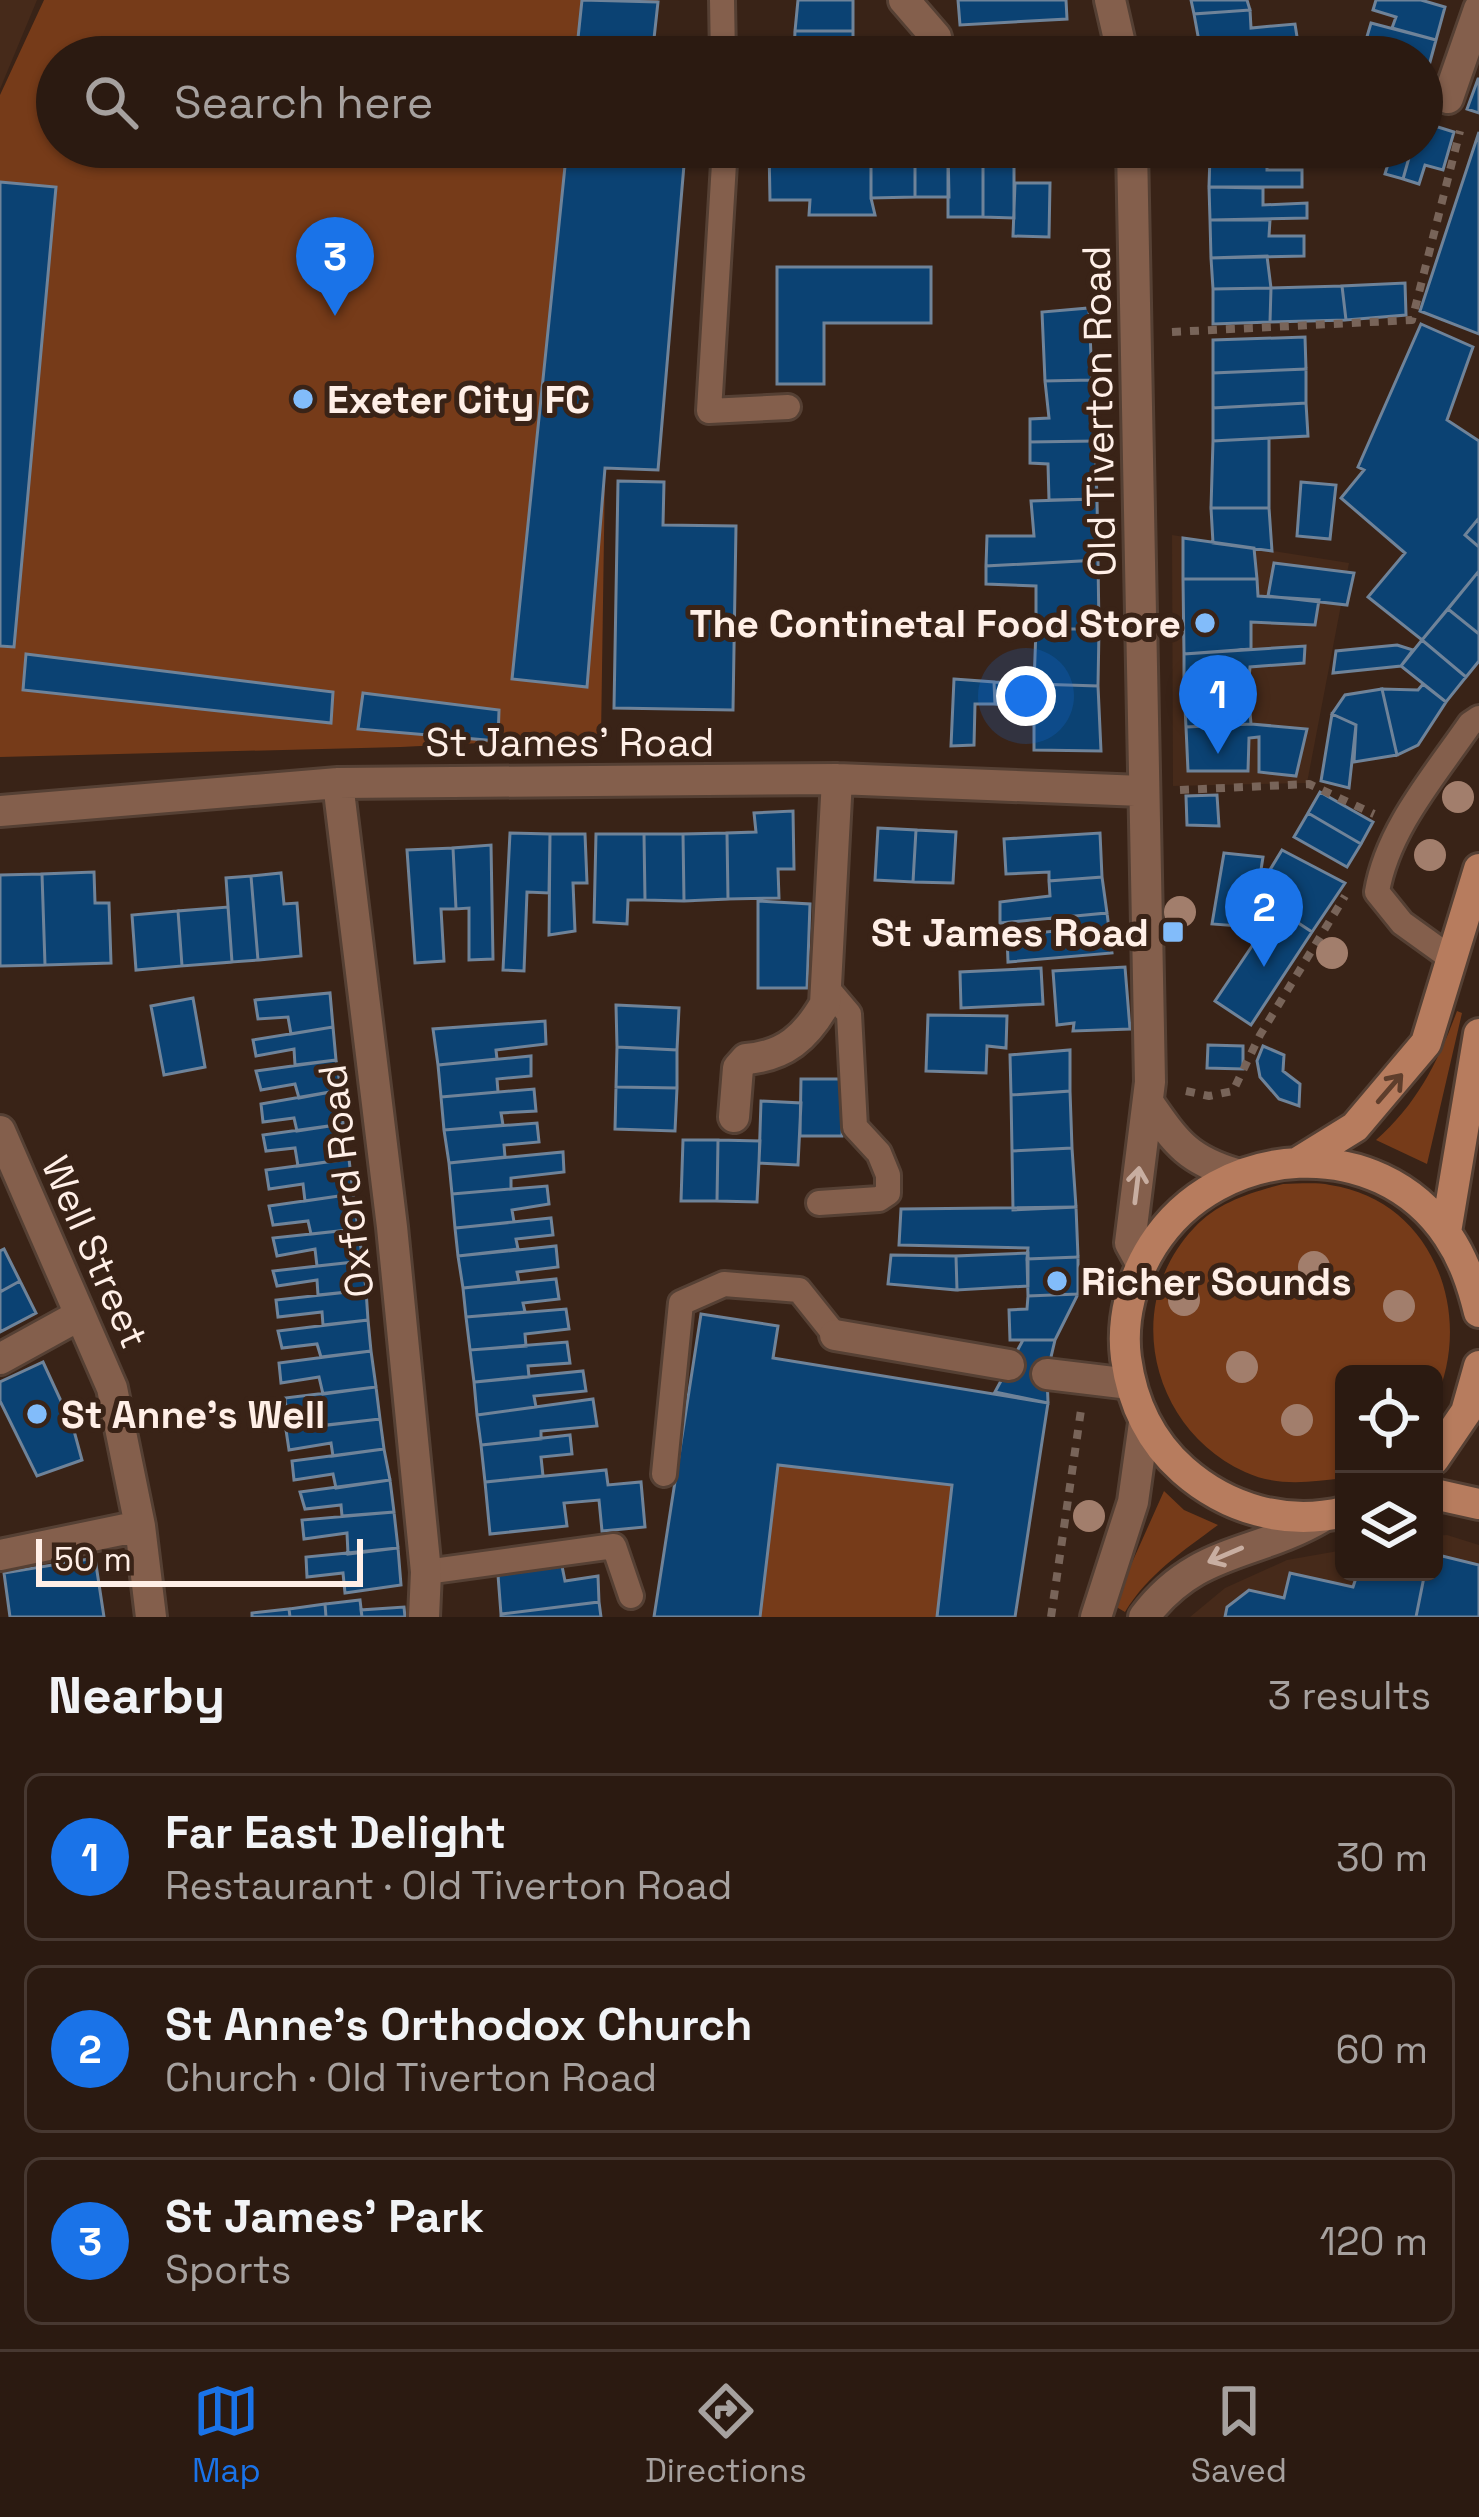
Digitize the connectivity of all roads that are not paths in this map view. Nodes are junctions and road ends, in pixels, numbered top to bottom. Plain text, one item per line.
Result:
1 (722, 0) edge
2 (904, 0) edge
3 (1110, 0) edge
4 (1479, 9) edge
5 (723, 36) edge
6 (935, 36) edge
7 (1118, 36) edge
8 (1448, 98) road end
9 (724, 168) edge
10 (1132, 168) edge
11 (788, 406) dead end
12 (1479, 718) edge
13 (837, 779) junction
14 (338, 783) junction
15 (1142, 791) junction
16 (0, 812) edge
17 (1479, 869) edge
18 (1452, 958) junction
19 (827, 988) junction
20 (1479, 1034) edge
21 (1150, 1105) junction
22 (734, 1118) dead end
23 (0, 1132) edge
24 (1300, 1161) junction
25 (1236, 1174) junction
26 (819, 1203) dead end
27 (1446, 1232) junction
28 (1142, 1264) junction
29 (1479, 1312) edge
30 (78, 1316) junction
31 (835, 1335) joint
32 (0, 1359) edge
33 (1010, 1365) dead end
34 (1479, 1366) edge
35 (1047, 1374) dead end
36 (1130, 1384) junction
37 (1144, 1423) junction
38 (1443, 1446) edge
39 (664, 1474) dead end
40 (1443, 1496) edge
41 (1479, 1504) edge
42 (1333, 1514) edge
43 (140, 1526) junction
44 (0, 1556) edge
45 (426, 1572) junction
46 (631, 1595) dead end
47 (151, 1617) edge
48 (424, 1617) edge
49 (1096, 1617) edge
50 (1144, 1617) edge

1 - 5 lane
2 - 6 street
3 - 7 street
4 - 8 street
9 - 11 lane
10 - 15 street, Old Tiverton Road
12 - 18 lane
13 - 14 street, St James' Road
13 - 15 street, St James' Road
13 - 19 street
14 - 16 street, St James' Road
14 - 45 street, Oxford Road
15 - 21 street, Old Tiverton Road
17 - 18 main road
24 -> 18 main road
19 - 22 street
19 - 26 lane
20 - 27 main road
21 - 25 street
28 -> 21 street, Old Tiverton Road
23 - 30 street, Well Street
24 - 25 main road
24 - 27 main road
25 - 28 main road
27 - 29 main road
28 - 36 main road
30 - 32 street
30 - 43 street, Well Street
31 - 33 street
31 - 39 lane
34 - 38 main road
35 - 36 street
36 - 37 main road
37 - 42 main road
37 - 49 street
40 - 41 main road
42 -> 50 street
43 - 44 street
43 - 47 street, Well Street
45 - 46 lane
45 - 48 street, Oxford Road

